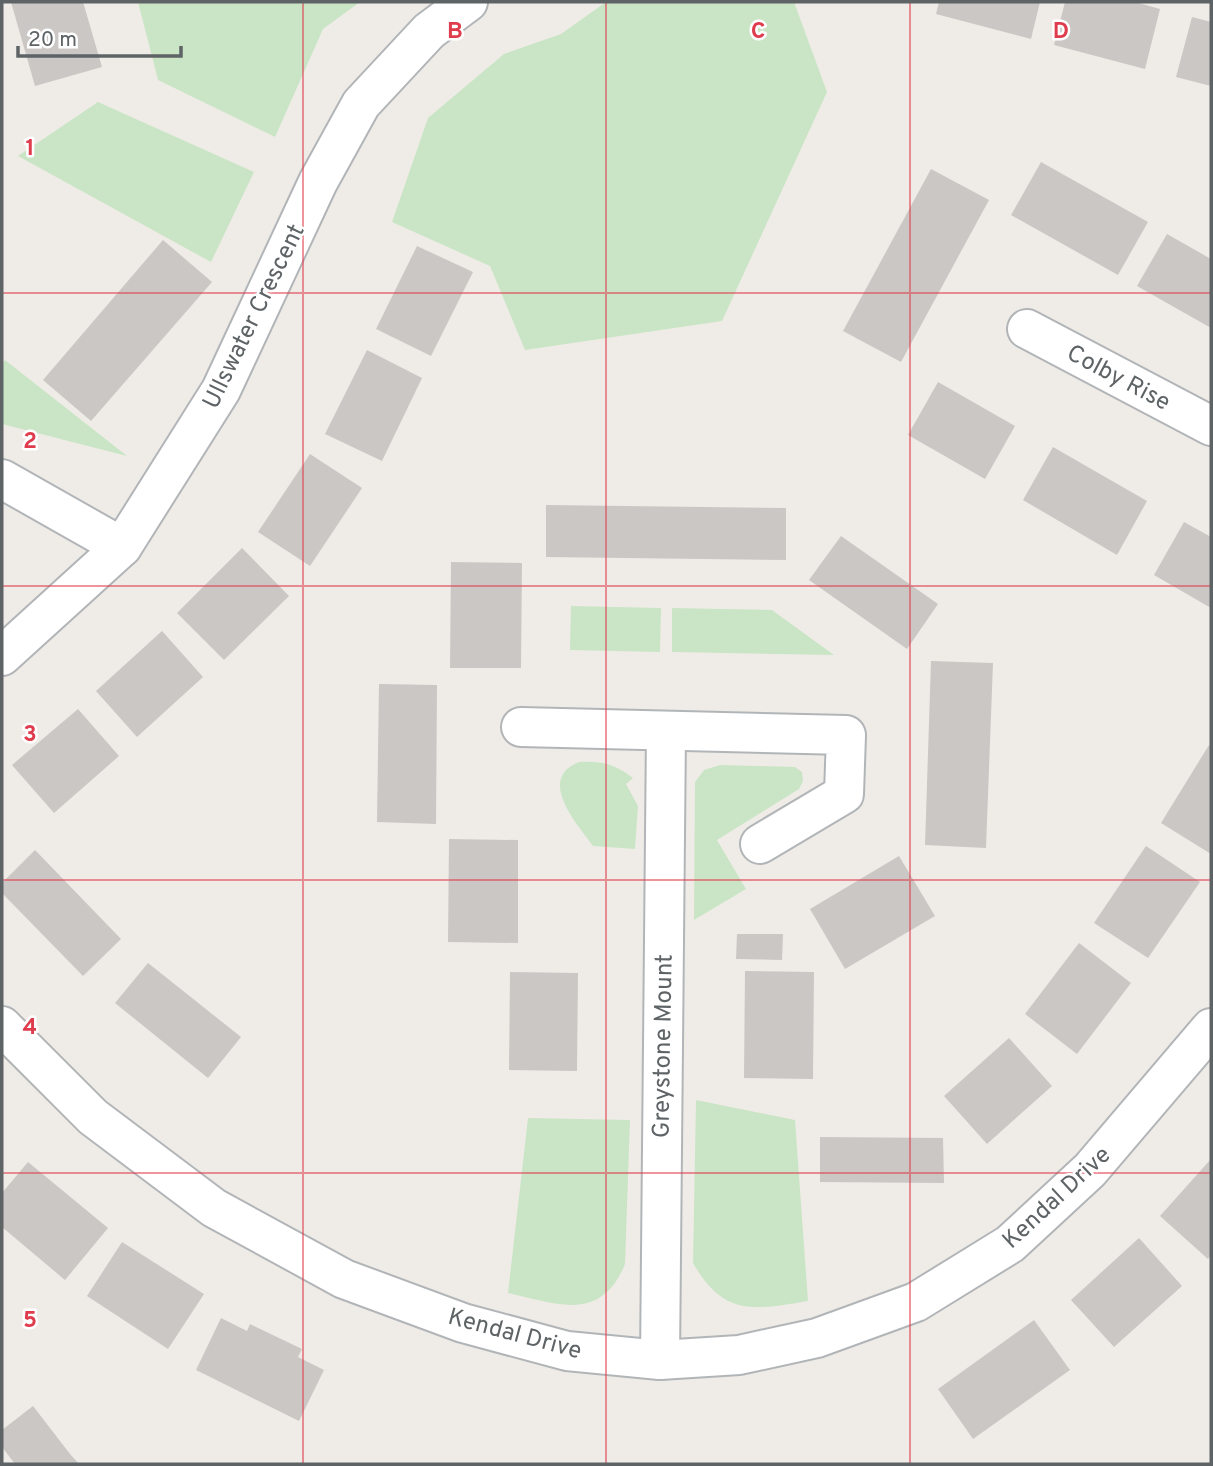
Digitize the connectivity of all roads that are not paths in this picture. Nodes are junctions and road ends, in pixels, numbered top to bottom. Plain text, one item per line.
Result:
1 (468, 2) edge
2 (1027, 329) dead end
3 (1211, 426) edge
4 (2, 479) edge
5 (122, 547) junction
6 (2, 656) edge
7 (521, 727) dead end
8 (666, 731) junction
9 (760, 844) dead end
10 (2, 1026) edge
11 (1211, 1028) edge
12 (660, 1360) junction

1 - 5 street, Ullswater Crescent
2 - 3 street, Colby Rise
4 - 5 street
5 - 6 street, Ullswater Crescent
7 - 8 street
8 - 9 street
8 - 12 street, Greystone Mount
10 - 12 street, Kendal Drive
11 - 12 street, Kendal Drive

